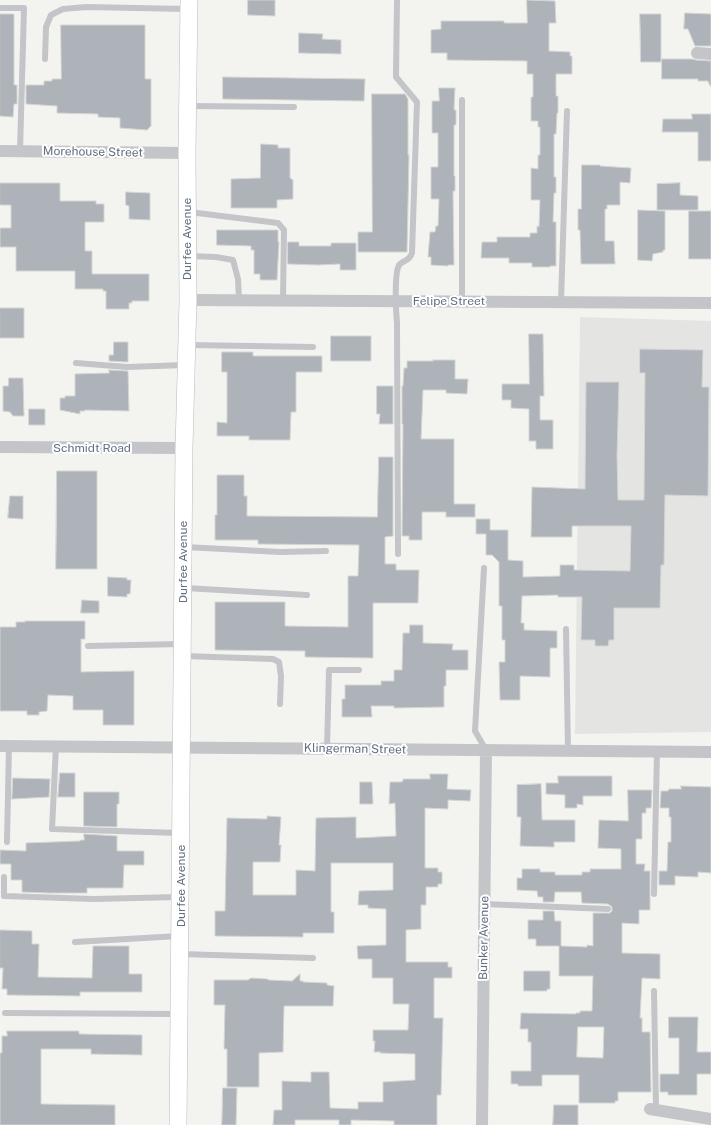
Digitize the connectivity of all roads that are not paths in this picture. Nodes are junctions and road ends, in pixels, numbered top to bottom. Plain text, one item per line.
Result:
1 (397, 0) edge
2 (189, 5) edge
3 (0, 8) edge
4 (697, 53) dead end
5 (711, 54) edge
6 (45, 59) dead end
7 (462, 100) dead end
8 (188, 106) junction
9 (294, 107) dead end
10 (567, 111) dead end
11 (0, 151) edge
12 (20, 151) junction
13 (187, 153) junction
14 (187, 212) junction
15 (188, 256) junction
16 (188, 300) junction
17 (239, 300) junction
18 (283, 300) junction
19 (395, 301) junction
20 (462, 302) junction
21 (561, 302) junction
22 (711, 303) edge
23 (187, 345) junction
24 (313, 347) dead end
25 (76, 363) dead end
26 (186, 364) junction
27 (0, 447) edge
28 (184, 448) junction
29 (183, 547) junction
30 (326, 551) dead end
31 (398, 554) dead end
32 (484, 568) dead end
33 (183, 588) junction
34 (307, 595) dead end
35 (566, 629) dead end
36 (88, 646) dead end
37 (183, 650) junction
38 (359, 670) dead end
39 (280, 704) dead end
40 (4, 746) edge
41 (56, 746) junction
42 (182, 747) junction
43 (327, 749) junction
44 (486, 750) junction
45 (568, 751) junction
46 (657, 751) junction
47 (711, 752) edge
48 (181, 833) junction
49 (8, 842) dead end
50 (4, 877) dead end
51 (654, 894) dead end
52 (181, 897) junction
53 (484, 904) junction
54 (608, 909) dead end
55 (180, 936) junction
56 (75, 942) dead end
57 (180, 954) junction
58 (313, 958) dead end
59 (654, 991) dead end
60 (5, 1013) dead end
61 (179, 1014) junction
62 (653, 1110) joint
63 (711, 1119) edge
64 (178, 1125) edge
65 (482, 1125) edge

1 - 19 lane
2 - 6 lane
2 - 8 main road, Durfee Avenue
3 - 12 lane
4 - 5 street
7 - 20 lane
8 - 9 lane
8 - 13 main road, Durfee Avenue
10 - 21 lane
11 - 12 street, Morehouse Street
12 - 13 street, Morehouse Street
13 - 14 main road, Durfee Avenue
14 - 15 main road, Durfee Avenue
14 - 18 lane
15 - 16 main road, Durfee Avenue
15 - 17 lane
16 - 17 street, Felipe Street
16 - 23 main road, Durfee Avenue
17 - 18 street, Felipe Street
18 - 19 street, Felipe Street
19 - 20 street, Felipe Street
19 - 31 lane
20 - 21 street, Felipe Street
21 - 22 street, Felipe Street
23 - 24 lane
23 - 26 main road, Durfee Avenue
25 - 26 lane
26 - 28 main road, Durfee Avenue
27 - 28 street, Schmidt Road
28 - 29 main road, Durfee Avenue
29 - 30 lane
29 - 33 main road, Durfee Avenue
32 - 44 lane
33 - 34 lane
33 - 37 main road, Durfee Avenue
35 - 45 lane
36 - 37 lane
37 - 39 lane
37 - 42 main road, Durfee Avenue
38 - 43 lane
40 - 41 street, Klingerman Street
40 - 49 lane
41 - 42 street, Klingerman Street
41 - 48 lane
42 - 43 street, Klingerman Street
42 - 48 main road, Durfee Avenue
43 - 44 street, Klingerman Street
44 - 45 street, Klingerman Street
44 - 53 street, Bunker Avenue
45 - 46 street, Klingerman Street
46 - 47 street, Klingerman Street
46 - 51 lane
48 - 52 main road, Durfee Avenue
50 - 52 lane
52 - 55 main road, Durfee Avenue
53 - 54 lane
53 - 65 street, Bunker Avenue
55 - 56 lane
55 - 57 main road, Durfee Avenue
57 - 58 lane
57 - 61 main road, Durfee Avenue
59 - 62 lane
60 - 61 lane
61 - 64 main road, Durfee Avenue
62 - 63 street

